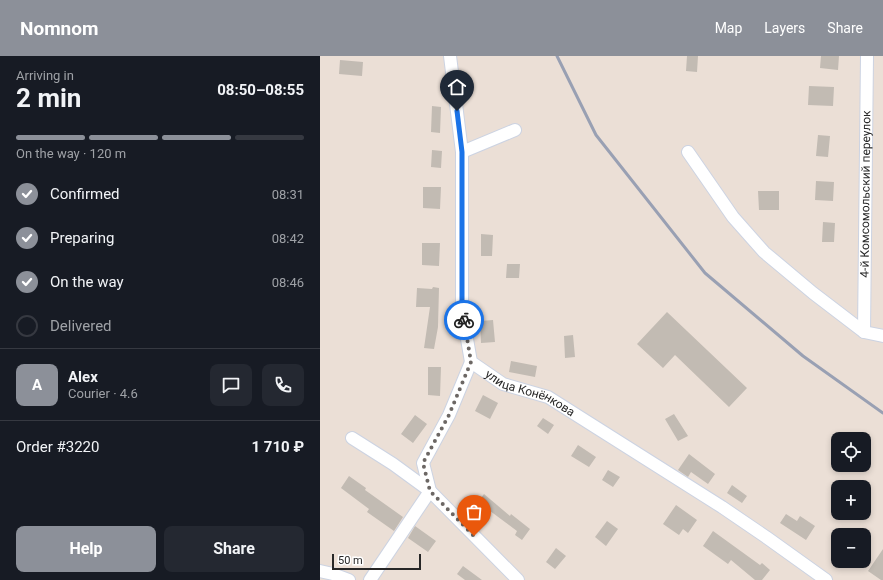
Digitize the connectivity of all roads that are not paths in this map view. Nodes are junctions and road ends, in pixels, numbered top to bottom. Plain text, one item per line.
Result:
1 (450, 56) edge
2 (867, 56) edge
3 (515, 130) dead end
4 (462, 152) junction
5 (688, 152) dead end
6 (864, 332) junction
7 (883, 336) edge
8 (471, 362) junction
9 (352, 438) dead end
10 (430, 491) junction
11 (320, 571) edge
12 (349, 580) edge
13 (370, 580) edge
14 (518, 580) edge
15 (826, 580) edge

1 - 4 street, улица Конёнкова
2 - 6 street, 4-й Комсомольский переулок
3 - 4 street
4 - 8 street, улица Конёнкова
5 - 6 street
6 - 7 street
8 - 10 street
8 - 15 street, улица Конёнкова
9 - 10 street
10 - 13 street
10 - 14 street
11 - 12 street

